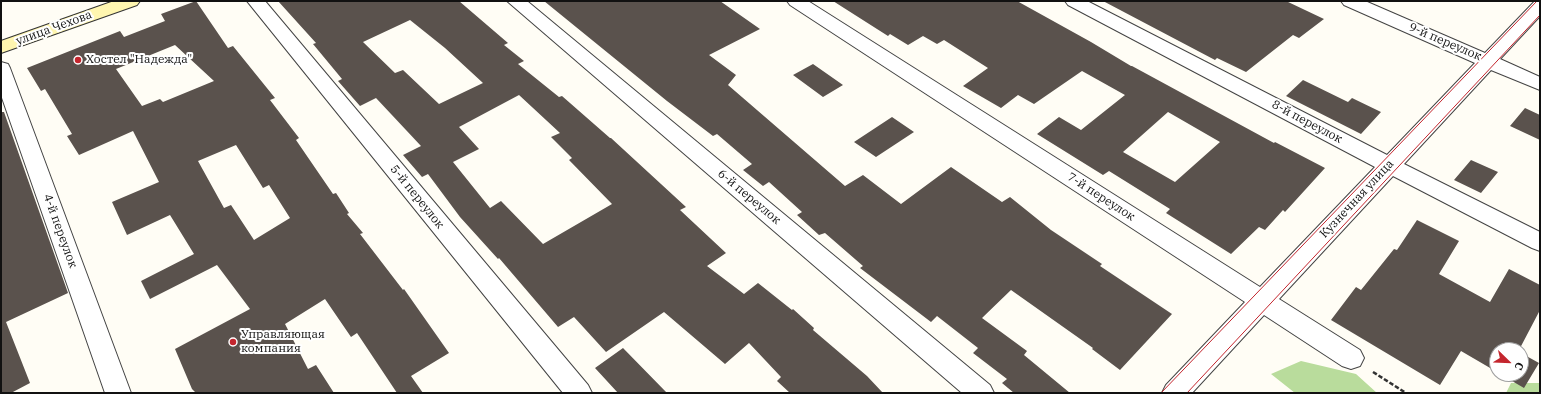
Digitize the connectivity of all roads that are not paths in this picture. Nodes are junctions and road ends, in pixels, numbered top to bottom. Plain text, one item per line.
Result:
1 (131, 1) edge
2 (256, 1) edge
3 (516, 1) edge
4 (796, 1) edge
5 (1074, 1) edge
6 (1350, 1) edge
7 (1540, 6) edge
8 (1, 47) edge
9 (1488, 60) junction
10 (1, 68) edge
11 (1540, 84) edge
12 (1389, 165) junction
13 (1540, 242) edge
14 (1263, 300) junction
15 (1351, 358) road end
16 (118, 393) edge
17 (579, 393) edge
18 (982, 393) edge
19 (1175, 393) edge

1 - 8 main road, улица Чехова
2 - 17 street, 5-й переулок
3 - 18 street, 6-й переулок
4 - 14 street, 7-й переулок
5 - 12 street, 8-й переулок
6 - 9 street, 9-й переулок
7 - 9 street, Кузнечная улица
9 - 11 street, 9-й переулок
9 - 12 street, Кузнечная улица
10 - 16 street, 4-й переулок
12 - 13 street, 8-й переулок
12 - 14 street, Кузнечная улица
14 - 15 street, 7-й переулок
14 - 19 street, Кузнечная улица

